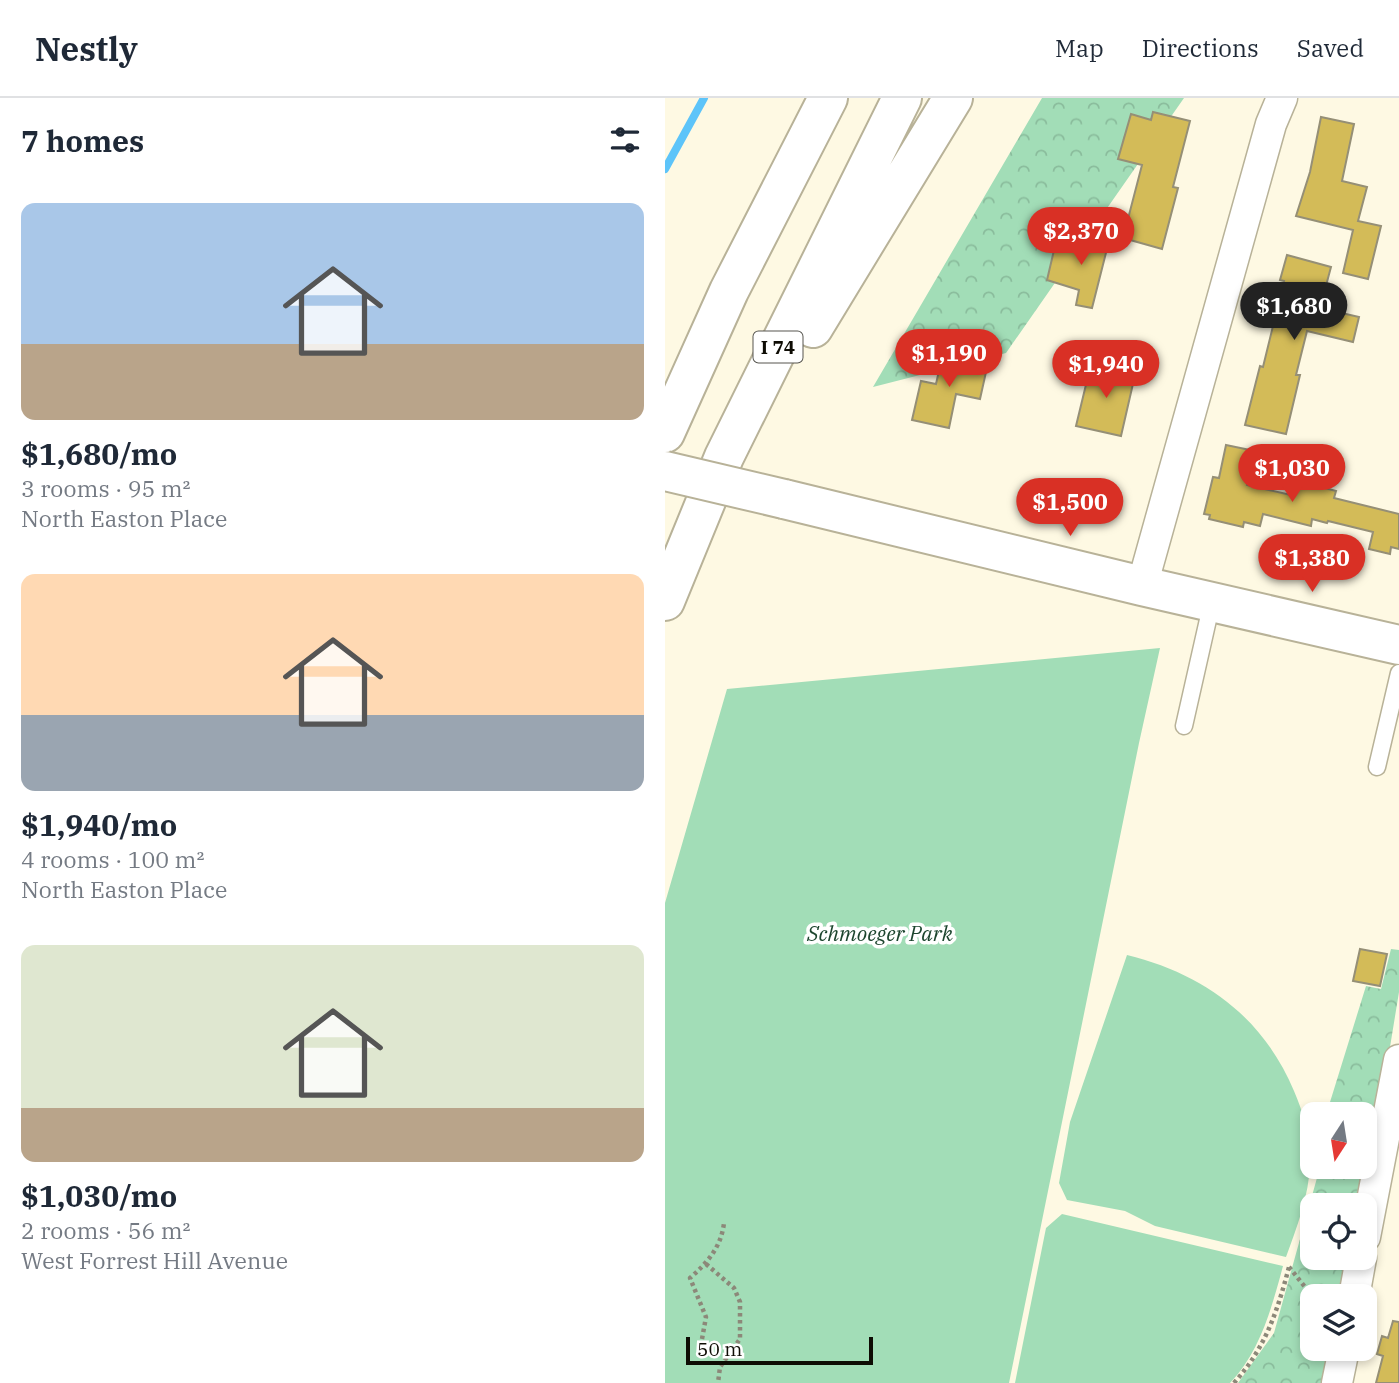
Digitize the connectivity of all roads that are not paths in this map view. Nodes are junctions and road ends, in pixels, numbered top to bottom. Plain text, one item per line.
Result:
1 (815, 98) edge
2 (828, 98) edge
3 (902, 98) edge
4 (953, 98) edge
5 (1282, 98) edge
6 (729, 291) junction
7 (665, 433) edge
8 (665, 471) edge
9 (679, 564) junction
10 (1142, 586) junction
11 (665, 601) edge
12 (1212, 602) junction
13 (1399, 645) edge
14 (1399, 673) edge
15 (1184, 726) dead end
16 (1377, 767) dead end
17 (1399, 1060) edge
18 (1373, 1193) edge
19 (1341, 1361) edge
20 (1337, 1383) edge

1 - 6 main road
2 - 6 main road
3 - 9 main road, I 74
4 - 9 main road
5 - 10 street
6 - 7 main road
8 - 10 main road, bridge
9 - 11 main road, I 74
10 - 12 main road
12 - 13 main road
12 - 15 lane
14 - 16 lane
17 - 18 street
19 - 20 street

